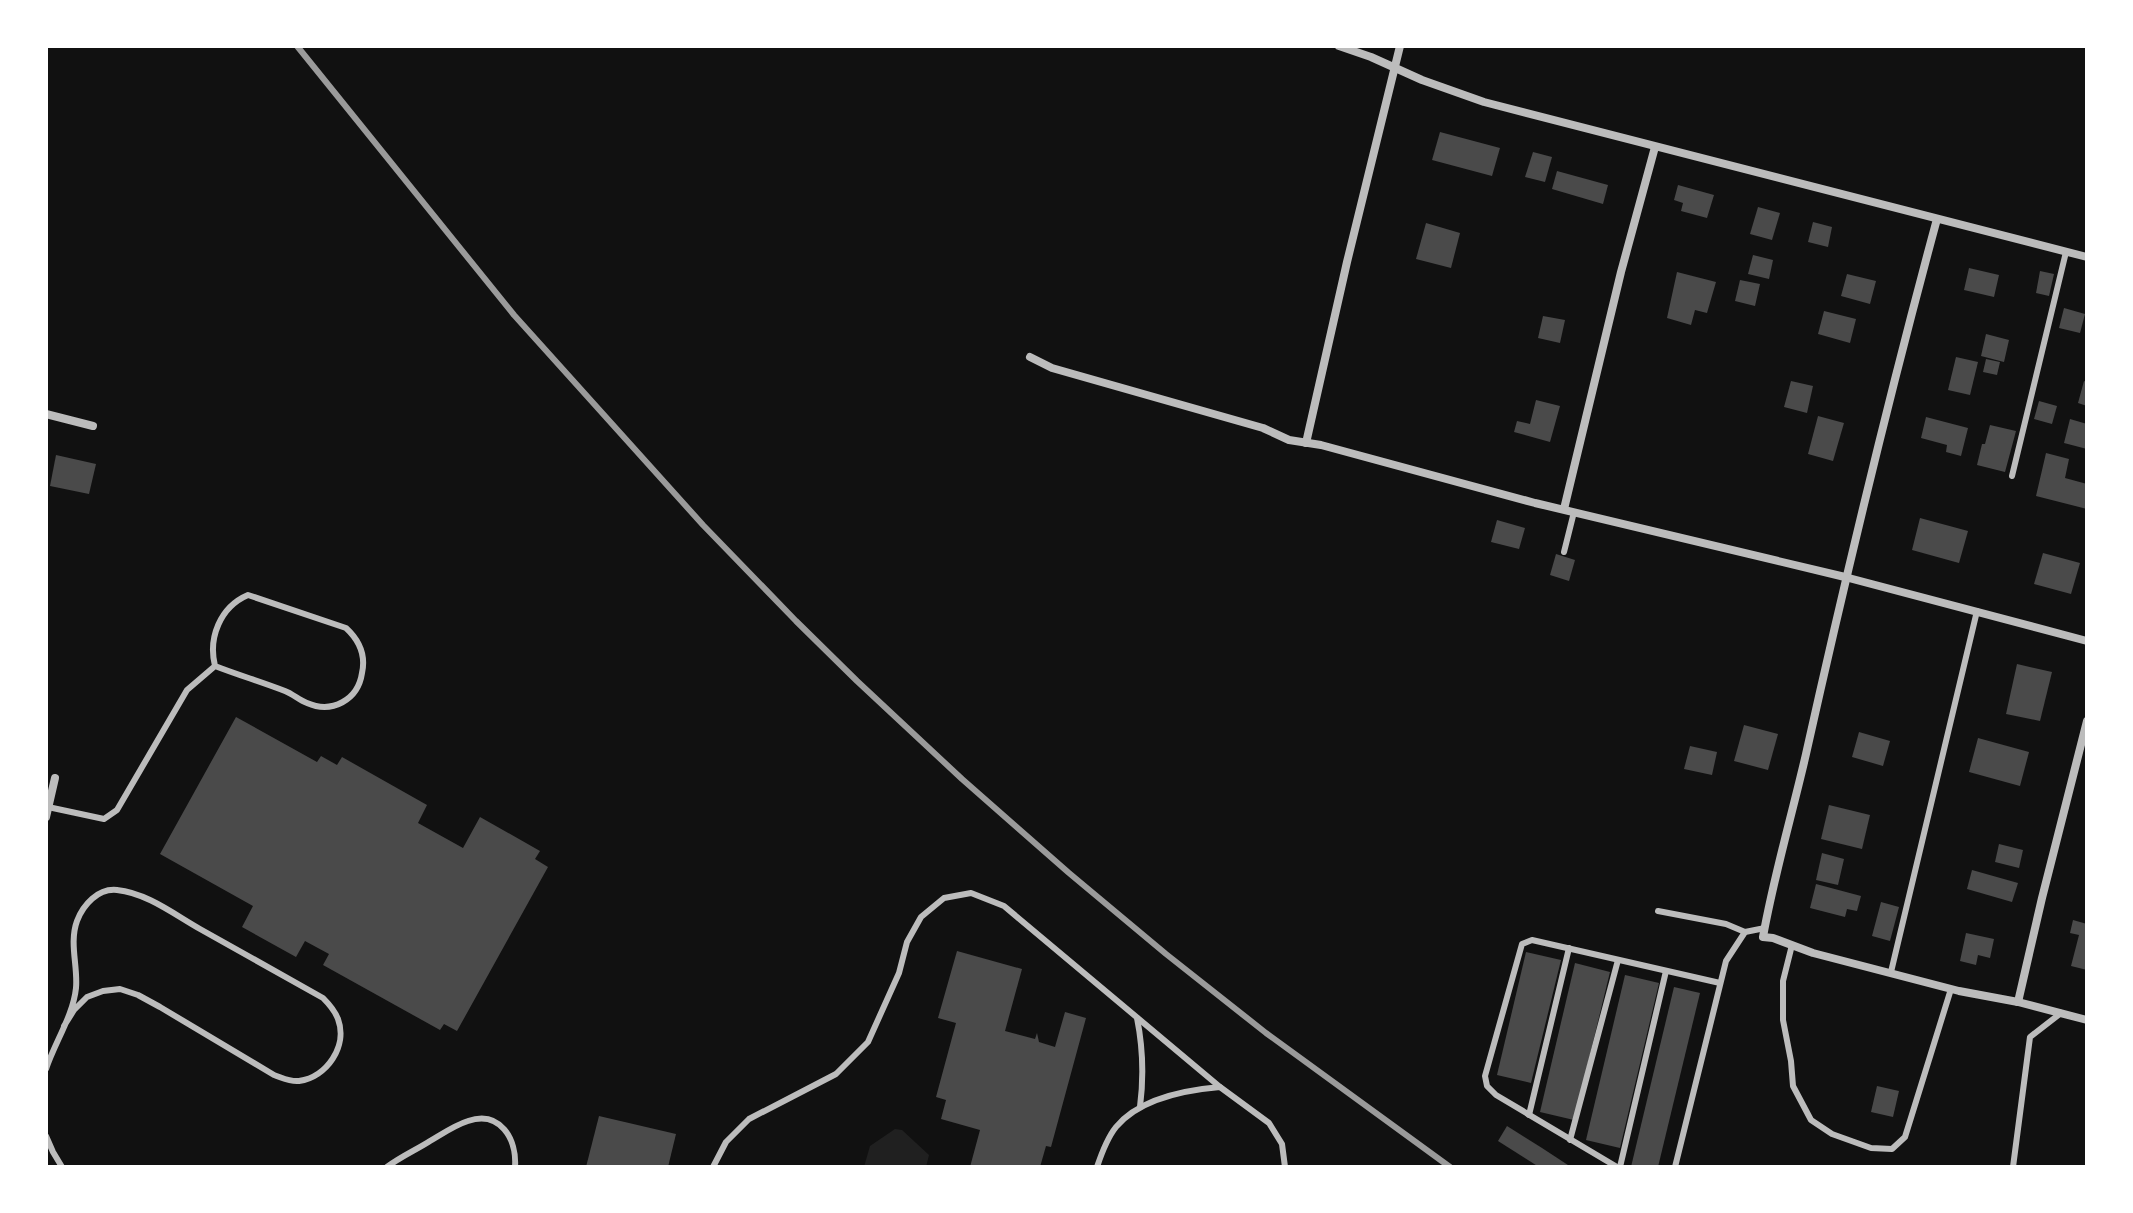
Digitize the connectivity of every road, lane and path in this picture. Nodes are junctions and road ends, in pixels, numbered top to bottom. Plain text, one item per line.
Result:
1 (1339, 46) edge
2 (1400, 46) edge
3 (1395, 68) junction
4 (1655, 147) junction
5 (1937, 219) junction
6 (2066, 252) junction
7 (2087, 257) edge
8 (1030, 357) dead end
9 (46, 414) edge
10 (93, 426) dead end
11 (1306, 443) junction
12 (2012, 476) dead end
13 (1564, 509) junction
14 (1574, 512) junction
15 (1564, 552) dead end
16 (1845, 577) junction
17 (1977, 611) junction
18 (2087, 641) edge
19 (215, 666) junction
20 (2087, 721) edge
21 (55, 778) dead end
22 (48, 807) junction
23 (46, 817) edge
24 (1658, 911) dead end
25 (1745, 932) junction
26 (1764, 932) junction
27 (1792, 945) junction
28 (1569, 948) junction
29 (1618, 960) junction
30 (1666, 971) junction
31 (1891, 972) junction
32 (1720, 983) junction
33 (1951, 989) junction
34 (2018, 1002) junction
35 (2061, 1013) junction
36 (1137, 1018) junction
37 (2087, 1020) edge
38 (64, 1026) junction
39 (46, 1069) edge
40 (1220, 1087) junction
41 (1140, 1107) junction
42 (1529, 1115) junction
43 (46, 1136) edge
44 (1570, 1140) junction
45 (62, 1167) edge
46 (387, 1167) edge
47 (515, 1167) edge
48 (713, 1167) edge
49 (1097, 1167) edge
50 (1285, 1167) edge
51 (1619, 1167) edge
52 (1675, 1167) edge
53 (2013, 1167) edge

1 - 3 street
2 - 3 street
3 - 4 street
3 - 11 street
4 - 5 street
4 - 13 street
5 - 6 street
5 - 16 street
6 - 7 street
6 - 12 lane
8 - 11 street
9 - 10 street
11 - 13 street
13 - 14 street
14 - 15 lane
14 - 16 street
16 - 17 street
16 - 26 street
17 - 18 street
17 - 31 lane
19 - 19 lane
19 - 22 lane
20 - 34 street
21 - 22 street
22 - 23 street
24 - 25 lane
25 - 26 lane
25 - 32 lane
26 - 27 street
27 - 31 street
27 - 33 lane
28 - 29 lane
28 - 42 lane
28 - 42 lane
29 - 30 lane
29 - 44 lane
30 - 32 lane
30 - 51 lane
31 - 33 street
32 - 52 lane
33 - 34 street
34 - 35 street
35 - 37 street
35 - 53 lane
36 - 40 lane
36 - 41 lane
36 - 48 lane
38 - 38 lane
38 - 39 lane
40 - 41 lane
40 - 50 lane
41 - 49 lane
42 - 44 lane
43 - 45 lane
44 - 51 lane
46 - 47 lane

